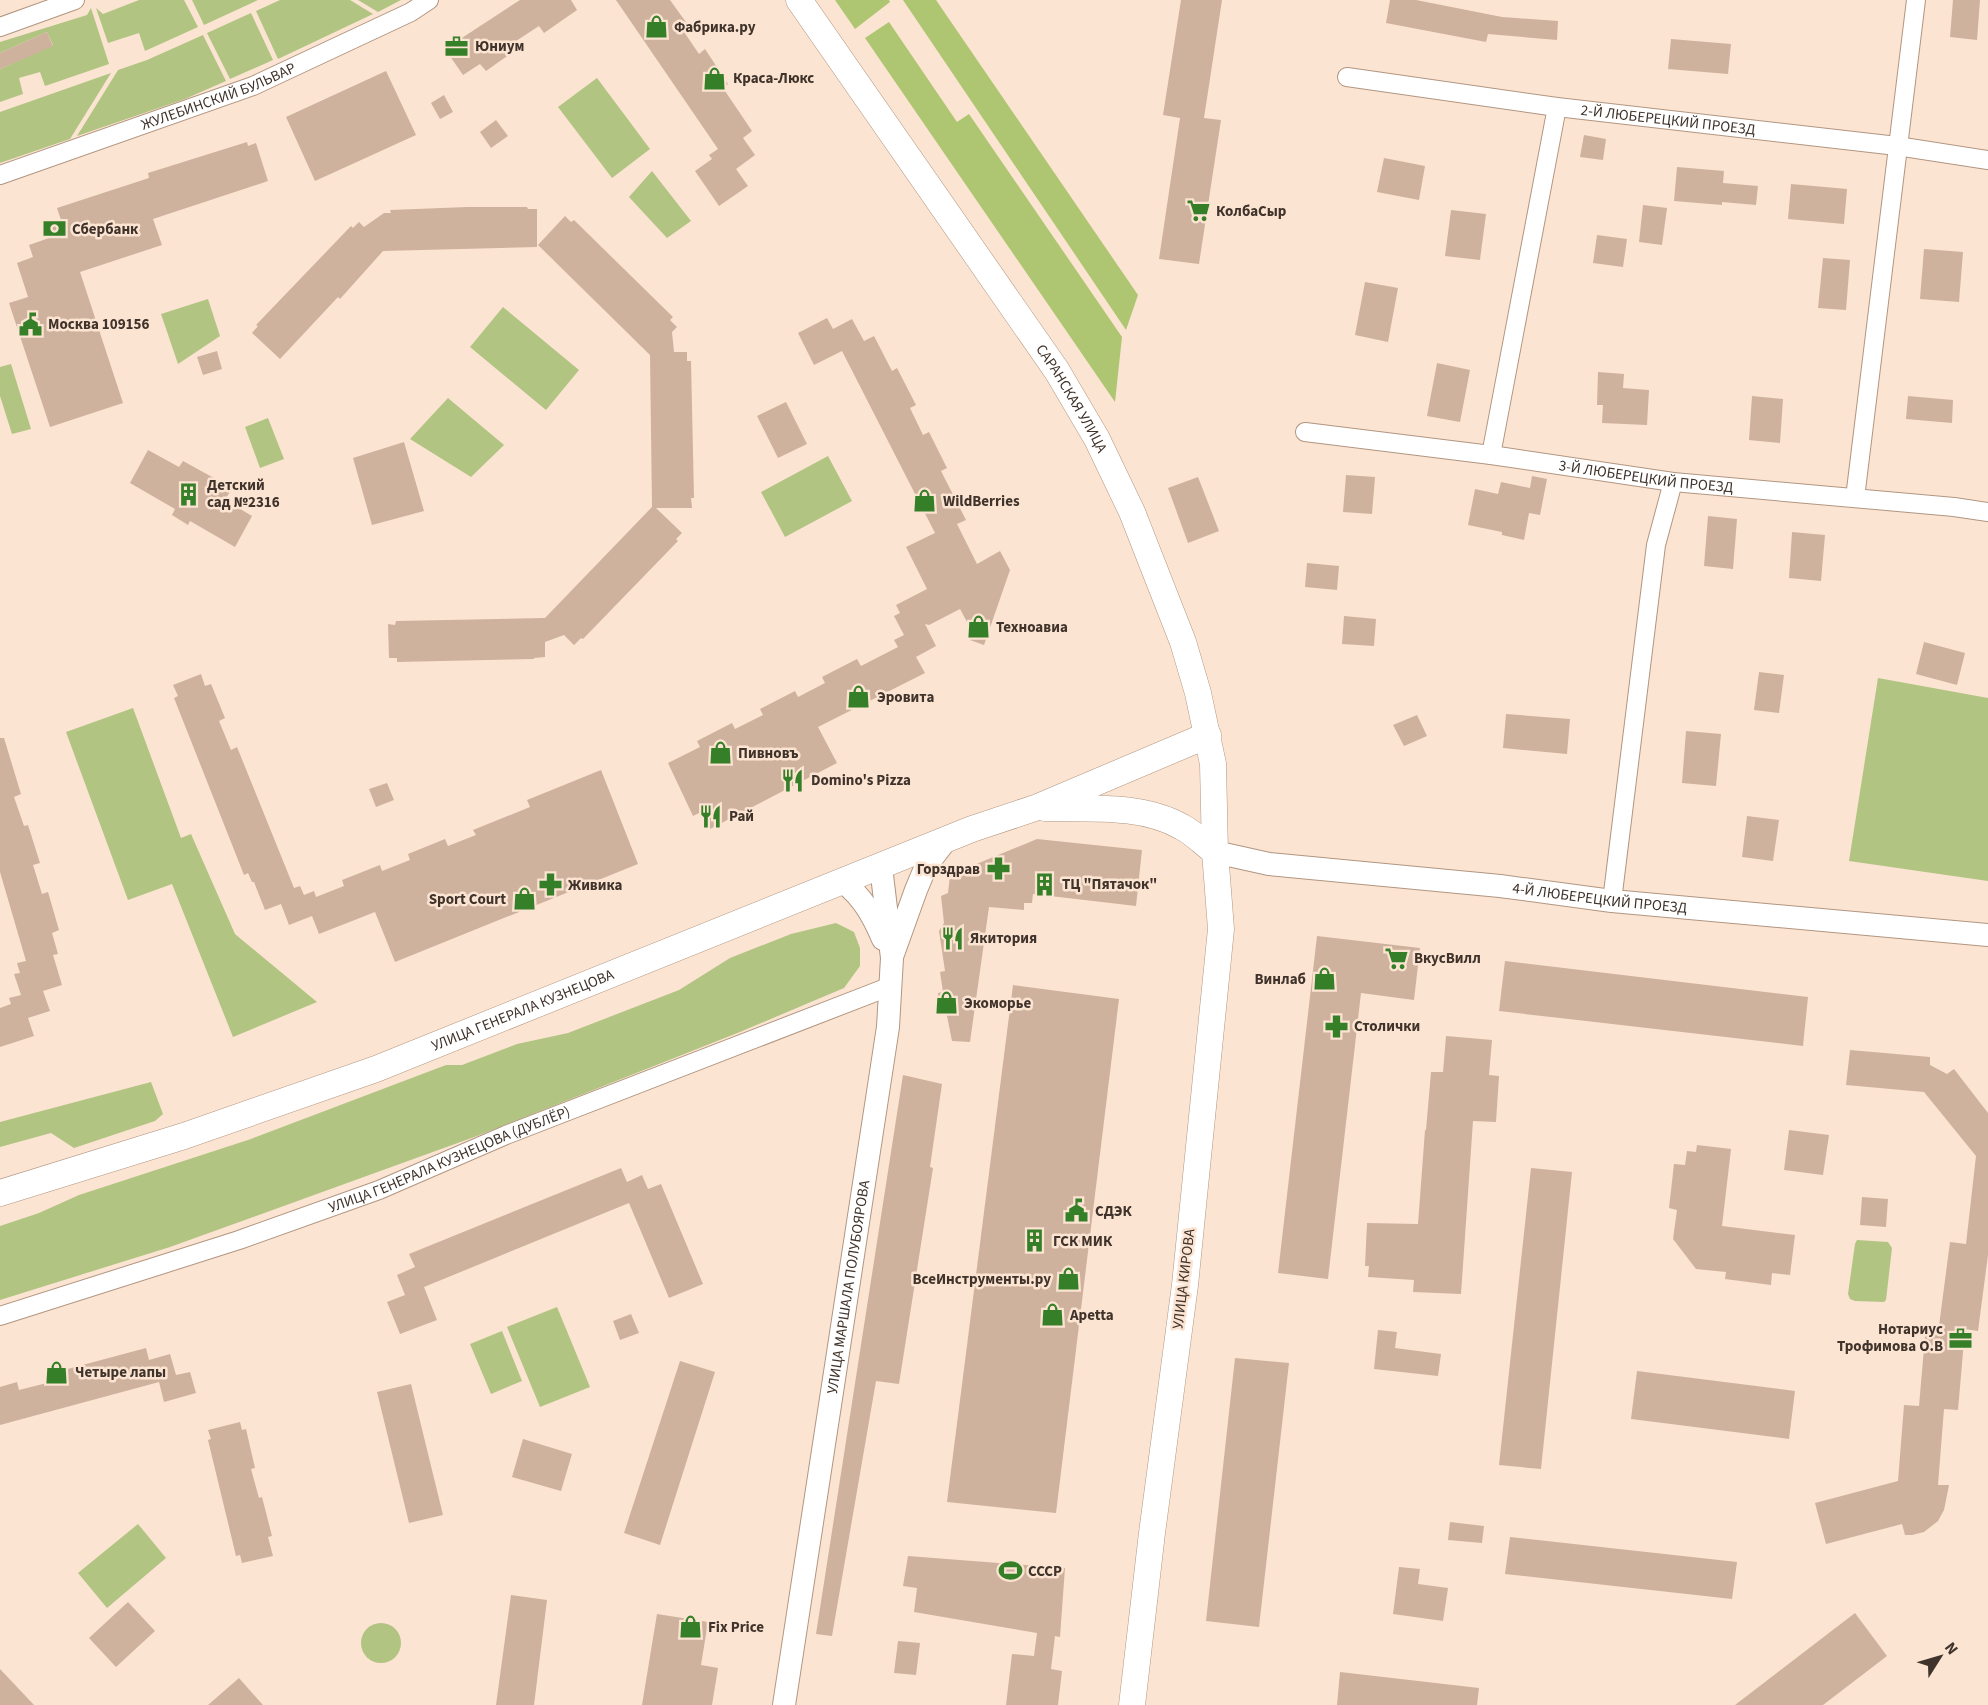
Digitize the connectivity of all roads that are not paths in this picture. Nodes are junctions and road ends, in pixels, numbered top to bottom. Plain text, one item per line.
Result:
1 (75, 0) edge
2 (429, 0) edge
3 (799, 0) edge
4 (1916, 0) edge
5 (0, 27) edge
6 (1347, 77) dead end
7 (1557, 106) junction
8 (1897, 146) junction
9 (1988, 160) edge
10 (0, 175) edge
11 (1305, 432) dead end
12 (1491, 455) junction
13 (1673, 482) junction
14 (1855, 498) junction
15 (1988, 512) edge
16 (1208, 735) junction
17 (1038, 807) junction
18 (946, 840) junction
19 (1215, 852) junction
20 (881, 867) junction
21 (843, 882) junction
22 (1612, 901) junction
23 (1988, 935) edge
24 (892, 958) junction
25 (891, 986) junction
26 (0, 1193) edge
27 (0, 1316) edge
28 (784, 1705) edge
29 (1132, 1705) edge

1 - 5 street
2 - 10 street, ЖУЛЕБИНСКИЙ БУЛЬВАР
3 - 16 main road, САРАНСКАЯ УЛИЦА
4 - 8 street
6 - 7 street, 2-Й ЛЮБЕРЕЦКИЙ ПРОЕЗД
7 - 8 street, 2-Й ЛЮБЕРЕЦКИЙ ПРОЕЗД
7 - 12 street
8 - 9 street, 2-Й ЛЮБЕРЕЦКИЙ ПРОЕЗД
8 - 14 street
11 - 12 street, 3-Й ЛЮБЕРЕЦКИЙ ПРОЕЗД
12 - 13 street, 3-Й ЛЮБЕРЕЦКИЙ ПРОЕЗД
13 - 14 street, 3-Й ЛЮБЕРЕЦКИЙ ПРОЕЗД
13 - 22 street
14 - 15 street, 3-Й ЛЮБЕРЕЦКИЙ ПРОЕЗД
16 - 17 main road, УЛИЦА ГЕНЕРАЛА КУЗНЕЦОВА
16 - 19 main road, САРАНСКАЯ УЛИЦА
17 - 18 main road, УЛИЦА ГЕНЕРАЛА КУЗНЕЦОВА
17 - 19 main road, УЛИЦА ГЕНЕРАЛА КУЗНЕЦОВА
18 - 20 main road, УЛИЦА ГЕНЕРАЛА КУЗНЕЦОВА
18 - 24 street
19 - 22 street, 4-Й ЛЮБЕРЕЦКИЙ ПРОЕЗД
19 - 29 main road, УЛИЦА КИРОВА
20 - 21 main road, УЛИЦА ГЕНЕРАЛА КУЗНЕЦОВА
20 - 24 street, УЛИЦА МАРШАЛА ПОЛУБОЯРОВА
21 - 24 street
21 - 26 main road, УЛИЦА ГЕНЕРАЛА КУЗНЕЦОВА
22 - 23 street, 4-Й ЛЮБЕРЕЦКИЙ ПРОЕЗД
24 - 25 street, УЛИЦА МАРШАЛА ПОЛУБОЯРОВА
25 - 27 street, УЛИЦА ГЕНЕРАЛА КУЗНЕЦОВА (ДУБЛЁР)
25 - 28 street, УЛИЦА МАРШАЛА ПОЛУБОЯРОВА

